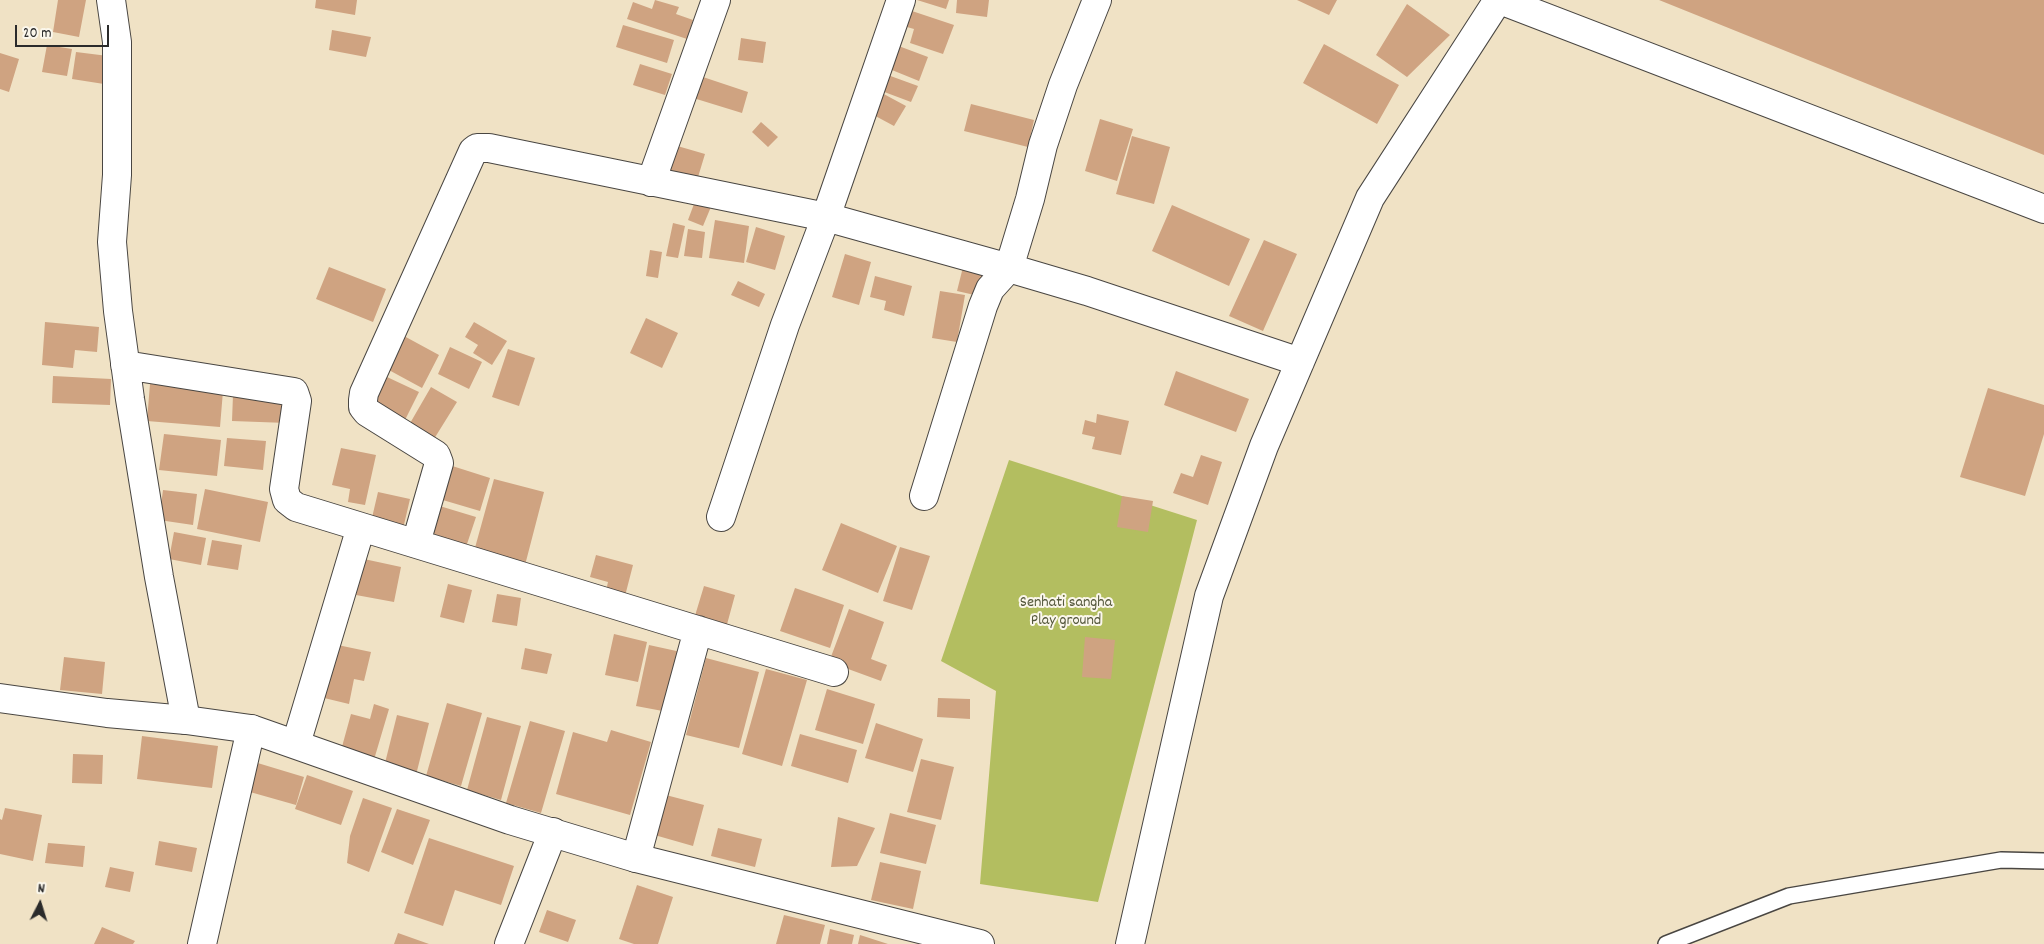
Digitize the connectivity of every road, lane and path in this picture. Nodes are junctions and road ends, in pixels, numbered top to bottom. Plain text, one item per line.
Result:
1 (111, 0) edge
2 (716, 0) edge
3 (901, 0) edge
4 (1097, 0) edge
5 (1499, 0) edge
6 (651, 182) junction
7 (2044, 209) edge
8 (826, 217) junction
9 (1009, 268) junction
10 (1300, 362) junction
11 (125, 365) junction
12 (924, 496) dead end
13 (721, 517) dead end
14 (361, 527) junction
15 (416, 542) junction
16 (698, 630) junction
17 (834, 672) dead end
18 (0, 698) edge
19 (186, 720) junction
20 (251, 729) junction
21 (296, 744) junction
22 (554, 832) junction
23 (636, 858) junction
24 (2044, 861) edge
25 (931, 938) edge
26 (202, 944) edge
27 (509, 944) edge
28 (980, 944) edge
29 (1130, 944) edge
30 (1666, 944) edge

1 - 11 street
2 - 6 street
3 - 8 street
4 - 9 street
5 - 7 street
5 - 10 street
6 - 8 street
6 - 15 street
8 - 9 street
8 - 13 street
9 - 10 street
9 - 12 street
10 - 29 street
11 - 14 street
11 - 19 street
14 - 15 street
14 - 21 street
15 - 16 street
16 - 17 street
16 - 23 street
18 - 19 street
19 - 20 street
20 - 21 street
20 - 26 street
21 - 22 street
22 - 23 street
22 - 27 street
23 - 25 street
24 - 30 lane
25 - 28 street

